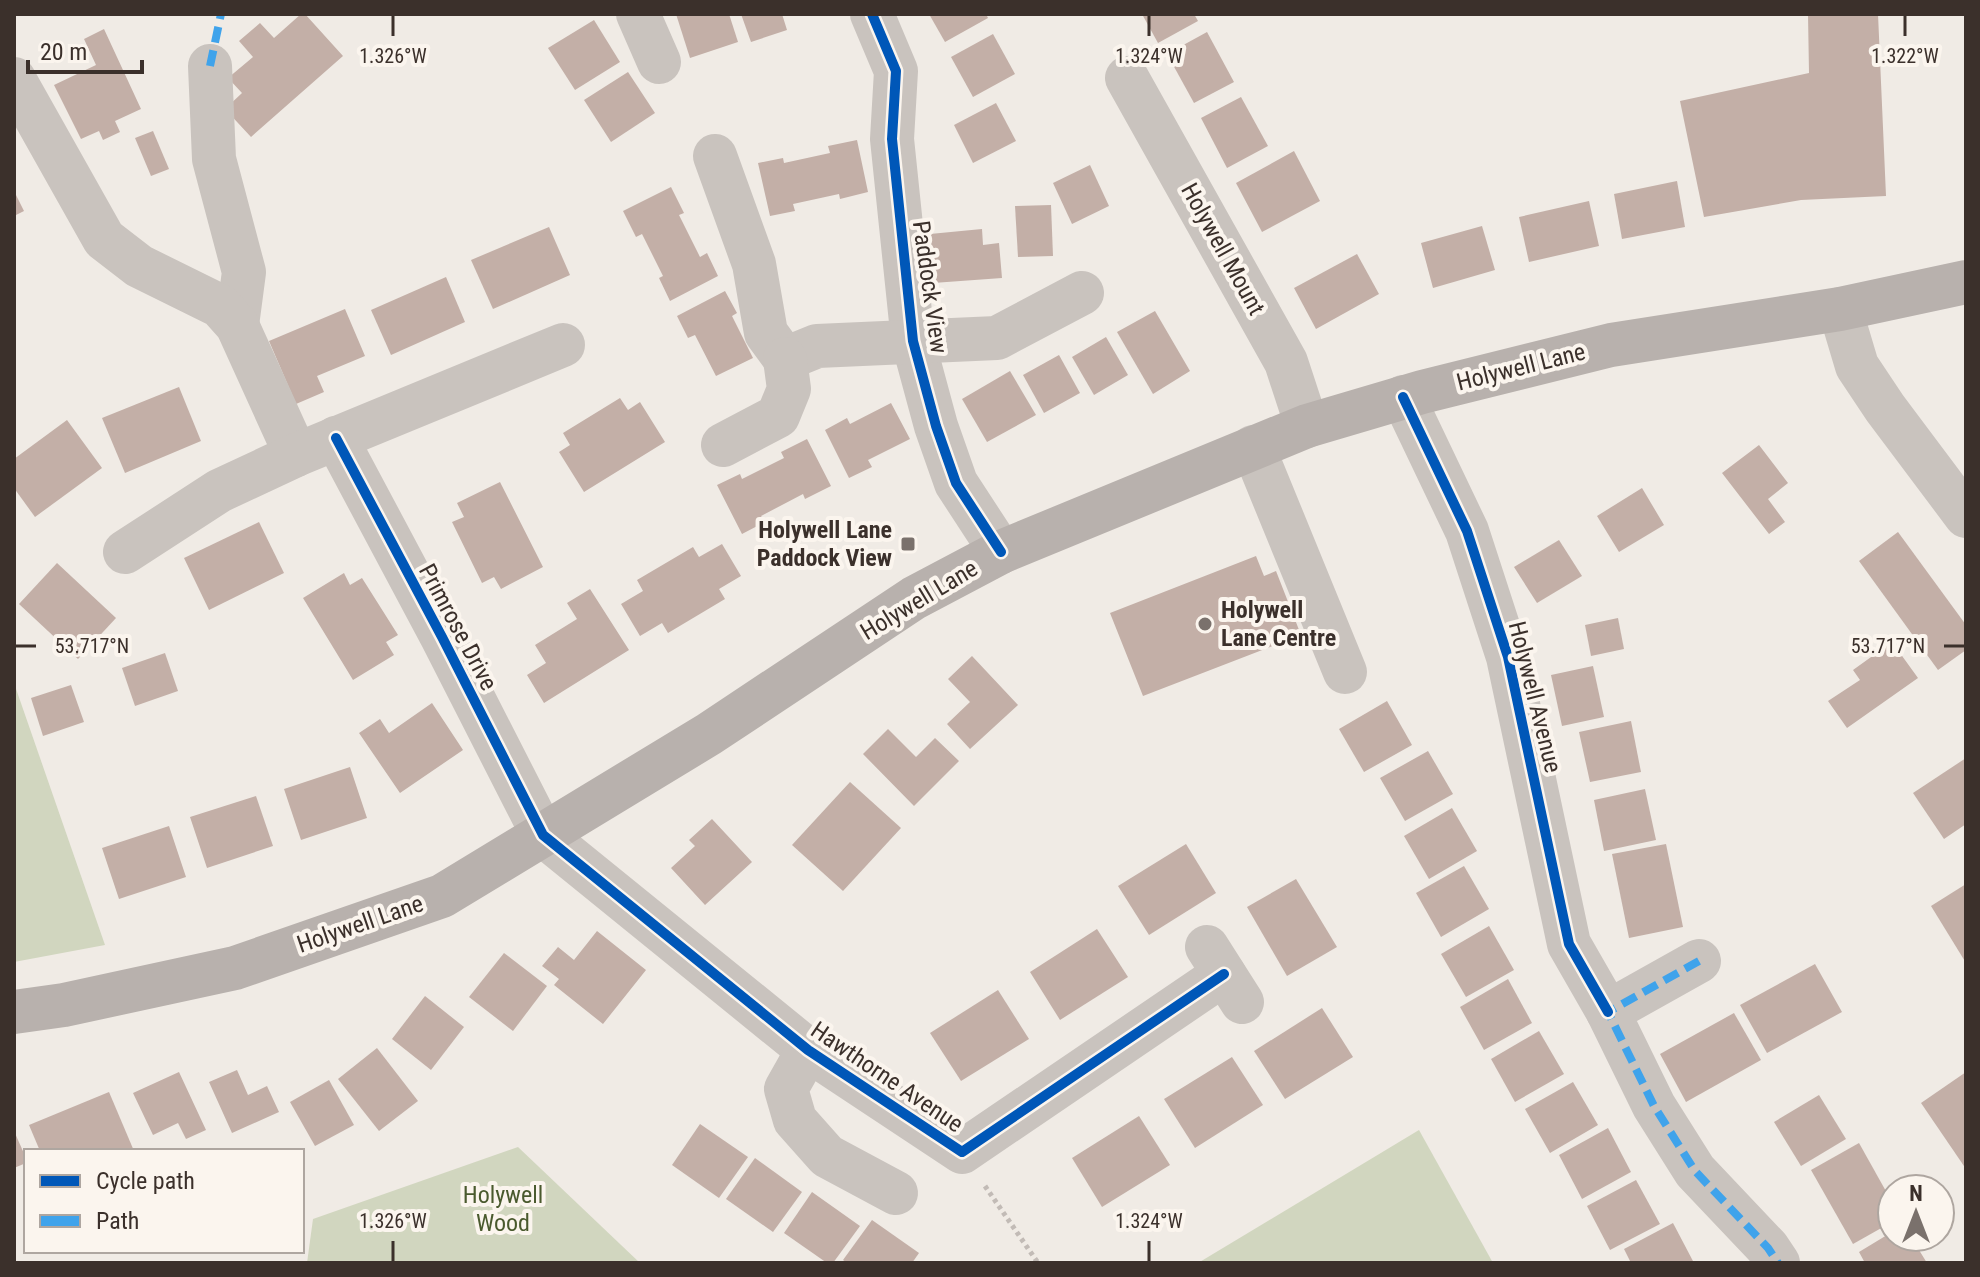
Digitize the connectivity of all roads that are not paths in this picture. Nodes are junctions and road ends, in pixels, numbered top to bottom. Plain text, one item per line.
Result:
1 (638, 14) edge
2 (872, 14) edge
3 (659, 62) dead end
4 (210, 66) dead end
5 (1127, 78) dead end
6 (14, 79) edge
7 (715, 156) dead end
8 (1966, 282) edge
9 (1082, 293) dead end
10 (1840, 309) junction
11 (237, 325) junction
12 (913, 341) junction
13 (563, 345) dead end
14 (785, 359) junction
15 (1403, 397) junction
16 (1307, 426) junction
17 (336, 438) junction
18 (723, 445) dead end
19 (1253, 447) junction
20 (296, 455) junction
21 (1966, 516) edge
22 (125, 552) dead end
23 (1001, 552) junction
24 (1345, 672) dead end
25 (543, 835) junction
26 (1699, 961) dead end
27 (1224, 974) dead end
28 (14, 1012) edge
29 (1608, 1012) junction
30 (808, 1050) junction
31 (896, 1193) dead end
32 (1778, 1263) edge

1 - 3 street
2 - 12 street, Paddock View
4 - 11 street
5 - 16 street, Holywell Mount
6 - 11 street
7 - 14 street
8 - 10 main road, Holywell Lane
9 - 12 street
10 - 15 main road, Holywell Lane
10 - 21 street
11 - 20 street
12 - 14 street
12 - 23 street, Paddock View
13 - 17 street
14 - 18 street
15 - 16 main road, Holywell Lane
15 - 29 street, Holywell Avenue
16 - 19 main road, Holywell Lane
17 - 20 street
17 - 25 street, Primrose Drive
19 - 23 main road, Holywell Lane
19 - 24 street
20 - 22 street
23 - 25 main road, Holywell Lane
25 - 28 main road, Holywell Lane
25 - 30 street, Hawthorne Avenue
26 - 29 street
27 - 30 street, Hawthorne Avenue
29 - 32 street, Holywell Avenue
30 - 31 street

